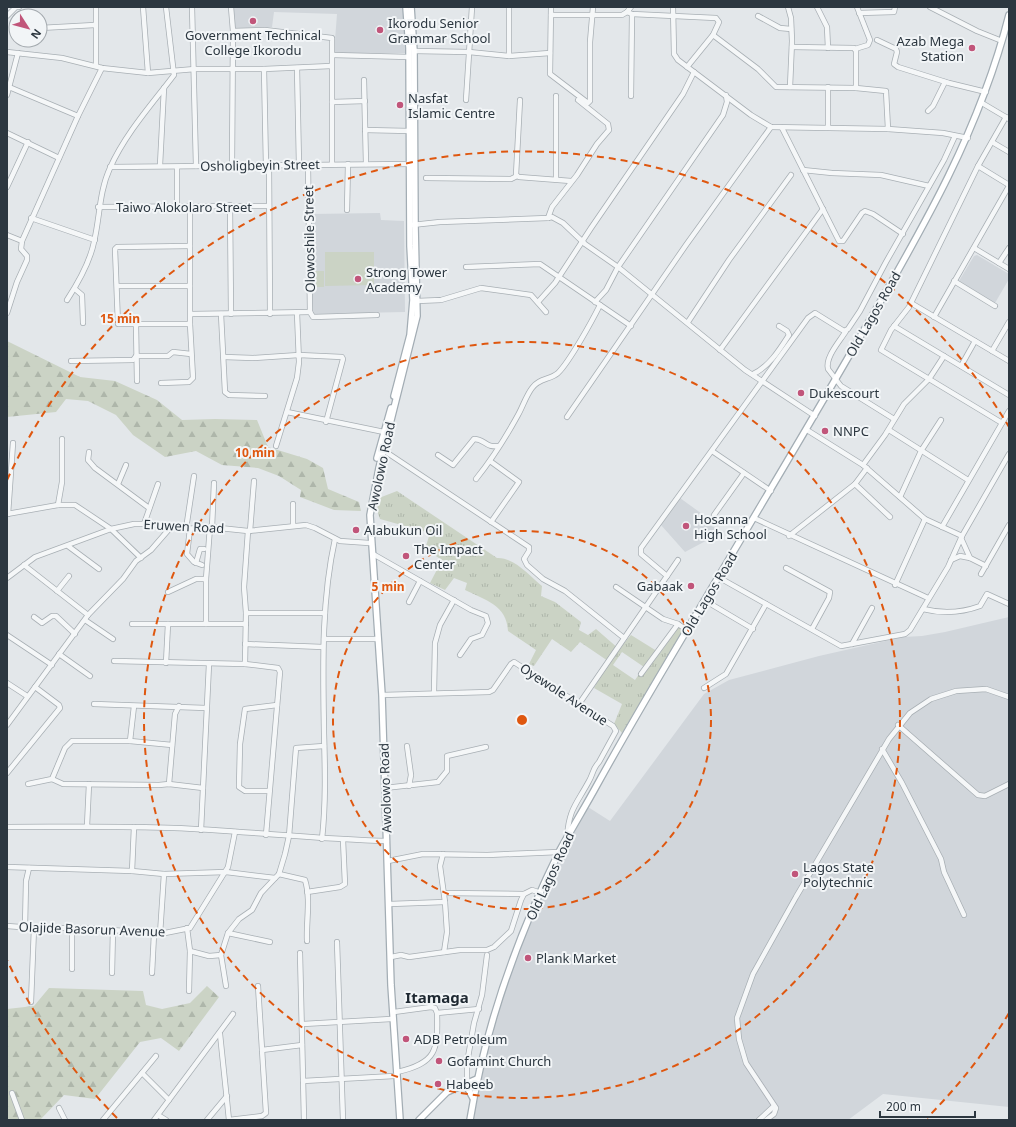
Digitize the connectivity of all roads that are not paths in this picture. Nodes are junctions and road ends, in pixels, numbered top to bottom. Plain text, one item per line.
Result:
1 (16, 7) edge
2 (19, 7) edge
3 (96, 7) edge
4 (143, 7) edge
5 (166, 7) edge
6 (192, 7) edge
7 (231, 7) edge
8 (406, 7) edge
9 (411, 7) edge
10 (472, 7) edge
11 (509, 7) edge
12 (551, 7) edge
13 (593, 7) edge
14 (631, 7) edge
15 (673, 7) edge
16 (788, 7) edge
17 (817, 7) edge
18 (857, 7) edge
19 (895, 7) edge
20 (930, 7) edge
21 (627, 12) junction
22 (859, 12) junction
23 (632, 14) junction
24 (551, 15) junction
25 (1009, 15) edge
26 (7, 16) edge
27 (592, 16) junction
28 (758, 16) dead end
29 (673, 17) junction
30 (95, 25) junction
31 (48, 28) edge
32 (791, 29) junction
33 (233, 31) junction
34 (713, 34) junction
35 (877, 40) dead end
36 (1002, 41) junction
37 (792, 47) junction
38 (828, 48) junction
39 (855, 49) junction
40 (7, 52) edge
41 (414, 52) junction
42 (469, 52) junction
43 (18, 53) junction
44 (550, 53) junction
45 (333, 55) junction
46 (509, 56) junction
47 (410, 57) junction
48 (96, 66) junction
49 (331, 66) junction
50 (687, 67) junction
51 (102, 68) junction
52 (297, 68) junction
53 (195, 69) junction
54 (232, 69) junction
55 (264, 69) junction
56 (174, 71) junction
57 (694, 72) junction
58 (148, 73) junction
59 (364, 80) dead end
60 (945, 82) junction
61 (9, 87) junction
62 (790, 87) junction
63 (828, 87) junction
64 (164, 88) junction
65 (856, 88) junction
66 (986, 92) junction
67 (7, 94) edge
68 (726, 95) junction
69 (556, 96) dead end
70 (631, 96) dead end
71 (365, 100) junction
72 (466, 100) dead end
73 (520, 100) dead end
74 (578, 100) dead end
75 (332, 102) junction
76 (982, 103) junction
77 (928, 111) dead end
78 (78, 116) junction
79 (1007, 118) edge
80 (771, 127) junction
81 (828, 127) junction
82 (782, 128) junction
83 (888, 129) junction
84 (366, 130) junction
85 (410, 131) junction
86 (7, 133) edge
87 (955, 136) junction
88 (968, 138) junction
89 (28, 142) junction
90 (992, 142) junction
91 (1009, 152) edge
92 (59, 158) junction
93 (332, 164) junction
94 (348, 164) junction
95 (366, 164) junction
96 (413, 164) junction
97 (232, 165) junction
98 (299, 165) junction
99 (308, 165) junction
100 (160, 166) junction
101 (196, 166) junction
102 (267, 166) junction
103 (978, 166) junction
104 (110, 167) junction
105 (177, 167) junction
106 (803, 170) junction
107 (791, 175) dead end
108 (518, 176) junction
109 (426, 178) dead end
110 (556, 179) junction
111 (571, 181) junction
112 (1009, 185) edge
113 (929, 186) junction
114 (7, 187) edge
115 (230, 205) junction
116 (177, 206) junction
117 (190, 206) junction
118 (269, 206) junction
119 (98, 207) junction
120 (823, 209) junction
121 (347, 210) dead end
122 (31, 218) junction
123 (548, 218) junction
124 (413, 225) junction
125 (903, 234) junction
126 (7, 235) edge
127 (94, 240) junction
128 (22, 241) junction
129 (582, 241) junction
130 (190, 246) junction
131 (974, 248) junction
132 (1009, 248) edge
133 (999, 263) junction
134 (466, 267) dead end
135 (618, 267) junction
136 (1009, 269) edge
137 (559, 276) junction
138 (954, 281) junction
139 (117, 286) junction
140 (190, 286) junction
141 (75, 289) junction
142 (653, 295) junction
143 (67, 300) dead end
144 (417, 300) junction
145 (538, 302) junction
146 (595, 302) junction
147 (911, 303) junction
148 (600, 305) junction
149 (995, 306) dead end
150 (310, 312) junction
151 (546, 312) dead end
152 (7, 313) edge
153 (297, 313) junction
154 (191, 314) junction
155 (221, 314) junction
156 (231, 314) junction
157 (270, 314) junction
158 (377, 316) dead end
159 (934, 317) junction
160 (688, 322) junction
161 (1009, 322) edge
162 (83, 323) dead end
163 (190, 324) junction
164 (136, 325) junction
165 (631, 326) junction
166 (779, 326) dead end
167 (894, 326) junction
168 (846, 331) junction
169 (975, 341) junction
170 (720, 350) junction
171 (992, 351) junction
172 (191, 354) junction
173 (299, 355) junction
174 (136, 356) junction
175 (944, 356) junction
176 (224, 357) junction
177 (71, 360) dead end
178 (1009, 361) edge
179 (960, 366) junction
180 (753, 374) junction
181 (836, 379) junction
182 (929, 379) junction
183 (763, 380) junction
184 (137, 381) dead end
185 (161, 383) dead end
186 (1009, 395) edge
187 (265, 396) dead end
188 (1009, 411) edge
189 (287, 412) junction
190 (815, 416) junction
191 (567, 417) dead end
192 (894, 419) junction
193 (941, 420) dead end
194 (326, 422) junction
195 (1002, 423) junction
196 (807, 430) junction
197 (889, 430) junction
198 (384, 432) junction
199 (62, 439) dead end
200 (14, 443) dead end
201 (276, 446) dead end
202 (499, 446) junction
203 (383, 450) junction
204 (712, 451) junction
205 (921, 451) junction
206 (89, 452) dead end
207 (1009, 454) edge
208 (438, 455) dead end
209 (490, 461) junction
210 (126, 466) dead end
211 (865, 467) junction
212 (744, 473) junction
213 (194, 476) dead end
214 (476, 479) dead end
215 (968, 480) junction
216 (254, 481) dead end
217 (214, 483) dead end
218 (118, 484) junction
219 (158, 484) dead end
220 (855, 484) junction
221 (771, 491) junction
222 (900, 497) junction
223 (293, 504) dead end
224 (58, 506) junction
225 (149, 508) junction
226 (369, 512) junction
227 (8, 514) edge
228 (714, 515) dead end
229 (890, 517) dead end
230 (754, 518) junction
231 (925, 519) junction
232 (491, 522) junction
233 (144, 524) junction
234 (293, 525) junction
235 (1009, 525) edge
236 (171, 527) junction
237 (211, 527) junction
238 (942, 527) junction
239 (111, 529) junction
240 (188, 529) junction
241 (249, 531) junction
242 (789, 536) junction
243 (961, 537) junction
244 (335, 539) junction
245 (369, 543) junction
246 (68, 546) junction
247 (204, 550) dead end
248 (373, 554) junction
249 (141, 558) junction
250 (970, 558) junction
251 (678, 560) dead end
252 (951, 561) junction
253 (196, 563) junction
254 (24, 565) junction
255 (202, 565) dead end
256 (986, 566) junction
257 (786, 568) dead end
258 (99, 569) dead end
259 (981, 574) dead end
260 (69, 576) dead end
261 (667, 576) junction
262 (7, 578) edge
263 (718, 578) junction
264 (206, 579) junction
265 (420, 581) junction
266 (895, 585) junction
267 (616, 587) dead end
268 (57, 592) junction
269 (168, 592) dead end
270 (928, 598) junction
271 (454, 600) junction
272 (704, 600) junction
273 (409, 602) dead end
274 (766, 604) junction
275 (1009, 604) edge
276 (647, 607) junction
277 (872, 608) dead end
278 (923, 609) junction
279 (246, 612) junction
280 (325, 613) junction
281 (88, 615) junction
282 (34, 617) dead end
283 (85, 620) junction
284 (132, 624) dead end
285 (168, 624) junction
286 (206, 624) junction
287 (246, 624) junction
288 (678, 624) junction
289 (753, 629) junction
290 (812, 629) junction
291 (687, 630) junction
292 (75, 634) junction
293 (7, 635) edge
294 (624, 638) junction
295 (113, 639) dead end
296 (324, 639) junction
297 (376, 639) junction
298 (245, 644) junction
299 (852, 644) junction
300 (323, 647) junction
301 (59, 654) junction
302 (460, 655) dead end
303 (114, 661) dead end
304 (166, 663) junction
305 (209, 664) junction
306 (245, 664) junction
307 (52, 665) junction
308 (641, 674) dead end
309 (90, 676) dead end
310 (7, 683) edge
311 (35, 687) junction
312 (704, 688) dead end
313 (434, 692) junction
314 (382, 695) junction
315 (27, 696) junction
316 (1009, 697) edge
317 (94, 704) dead end
318 (579, 704) junction
319 (171, 705) junction
320 (277, 705) junction
321 (134, 706) junction
322 (179, 706) junction
323 (206, 708) junction
324 (175, 714) junction
325 (7, 725) edge
326 (898, 725) junction
327 (130, 741) junction
328 (172, 745) junction
329 (324, 746) junction
330 (407, 746) dead end
331 (486, 747) dead end
332 (882, 749) junction
333 (7, 773) edge
334 (52, 779) junction
335 (28, 784) dead end
336 (89, 784) junction
337 (169, 784) junction
338 (1009, 784) edge
339 (409, 786) junction
340 (203, 788) junction
341 (385, 788) junction
342 (269, 791) junction
343 (87, 826) junction
344 (7, 827) edge
345 (134, 827) junction
346 (201, 830) junction
347 (234, 832) junction
348 (266, 835) junction
349 (289, 836) junction
350 (566, 838) junction
351 (322, 839) junction
352 (343, 840) junction
353 (385, 841) junction
354 (559, 852) junction
355 (443, 854) junction
356 (388, 861) junction
357 (7, 867) edge
358 (29, 868) junction
359 (132, 871) junction
360 (226, 872) junction
361 (164, 874) junction
362 (277, 876) junction
363 (307, 892) junction
364 (445, 893) junction
365 (541, 893) junction
366 (524, 894) junction
367 (445, 902) junction
368 (390, 904) junction
369 (964, 914) dead end
370 (7, 926) edge
371 (25, 927) junction
372 (72, 927) junction
373 (34, 928) junction
374 (187, 928) junction
375 (113, 929) junction
376 (228, 933) junction
377 (154, 934) junction
378 (160, 934) junction
379 (307, 941) dead end
380 (270, 942) dead end
381 (338, 942) dead end
382 (190, 951) junction
383 (444, 952) junction
384 (300, 953) dead end
385 (222, 955) junction
386 (487, 955) dead end
387 (391, 958) junction
388 (72, 969) dead end
389 (112, 973) dead end
390 (152, 973) dead end
391 (226, 986) dead end
392 (258, 986) dead end
393 (189, 991) dead end
394 (31, 1002) dead end
395 (479, 1009) junction
396 (394, 1012) junction
397 (437, 1013) junction
398 (233, 1014) dead end
399 (391, 1019) junction
400 (340, 1022) junction
401 (303, 1024) junction
402 (220, 1034) junction
403 (302, 1045) junction
404 (262, 1050) junction
405 (156, 1056) dead end
406 (142, 1073) junction
407 (395, 1074) junction
408 (342, 1078) junction
409 (477, 1079) junction
410 (303, 1081) junction
411 (467, 1086) junction
412 (476, 1087) junction
413 (12, 1093) dead end
414 (227, 1096) junction
415 (473, 1098) junction
416 (169, 1100) junction
417 (774, 1106) junction
418 (59, 1108) dead end
419 (158, 1115) junction
420 (22, 1120) edge
421 (65, 1120) edge
422 (103, 1120) edge
423 (154, 1120) edge
424 (166, 1120) edge
425 (207, 1120) edge
426 (229, 1120) edge
427 (304, 1120) edge
428 (343, 1120) edge
429 (396, 1120) edge
430 (400, 1120) edge
431 (420, 1120) edge
432 (470, 1120) edge
433 (759, 1120) edge
434 (766, 1120) edge

1 - 2 street
1 - 26 street
3 - 30 street
4 - 58 street
5 - 56 street
6 - 53 street
7 - 33 street
8 - 47 main road, Awolowo Road
9 - 41 main road, Awolowo Road
10 - 42 street
11 - 46 street
12 - 24 street
13 - 27 street
14 - 21 street
15 - 29 street
16 - 32 street
17 - 38 street
18 - 22 street
19 - 22 street
20 - 36 street
21 - 23 street
21 - 27 street
22 - 39 street
23 - 29 street
23 - 70 street
24 - 27 street
24 - 44 street
25 - 36 main road, Old Lagos Road
27 - 44 street
28 - 32 street
29 - 34 street
29 - 50 street
30 - 31 street
30 - 48 street
32 - 37 street
33 - 45 street
33 - 54 street
34 - 50 street
34 - 62 street
35 - 60 street
36 - 66 main road, Old Lagos Road
37 - 38 street
37 - 62 street
38 - 39 street
39 - 65 street
40 - 43 street
41 - 42 street
41 - 96 main road, Awolowo Road
42 - 46 street
42 - 72 street
43 - 48 street
43 - 61 street
44 - 46 street
45 - 47 street
45 - 49 street
47 - 85 main road, Awolowo Road
48 - 51 street
49 - 52 street
49 - 75 street
50 - 57 street
51 - 58 street
51 - 78 street
52 - 55 street
52 - 98 street
53 - 54 street
53 - 56 street
53 - 101 street
54 - 55 street
54 - 97 street
55 - 102 street
56 - 58 street
56 - 64 street
57 - 68 street
57 - 129 street
59 - 71 street
60 - 66 street
60 - 77 street
61 - 67 street
61 - 78 street
62 - 63 street
63 - 65 street
63 - 81 street
64 - 100 street
64 - 104 street
65 - 83 street
66 - 76 main road, Old Lagos Road
68 - 80 street
68 - 135 street
69 - 110 street
71 - 75 street
71 - 84 street
73 - 108 street
74 - 111 street
75 - 93 street
76 - 79 street
76 - 88 main road, Old Lagos Road
78 - 92 street
79 - 90 street
80 - 82 street
80 - 142 street
81 - 82 street
81 - 83 street
82 - 106 street
83 - 87 street
84 - 85 street
84 - 95 street
85 - 96 main road, Awolowo Road
86 - 89 street
87 - 88 street
87 - 113 street
88 - 181 main road, Old Lagos Road
89 - 92 street
89 - 114 street
90 - 91 street
90 - 103 street
92 - 122 street
93 - 94 street, Osholigbeyin Street
93 - 99 street, Osholigbeyin Street
94 - 95 street, Osholigbeyin Street
94 - 121 street
95 - 96 street, Osholigbeyin Street
96 - 124 main road, Awolowo Road
97 - 101 street, Osholigbeyin Street
97 - 102 street, Osholigbeyin Street
98 - 99 street, Osholigbeyin Street
98 - 102 street, Osholigbeyin Street
99 - 150 street, Olowoshile Street
100 - 104 street, Osholigbeyin Street
100 - 105 street, Osholigbeyin Street
101 - 105 street, Osholigbeyin Street
102 - 118 street
103 - 112 street
103 - 147 street
104 - 119 street
105 - 116 street
106 - 113 street
106 - 120 street
107 - 160 street
108 - 109 street
108 - 110 street
110 - 111 street
111 - 123 street
112 - 131 street
113 - 125 street
115 - 117 street, Taiwo Alokolaro Street
115 - 118 street, Taiwo Alokolaro Street
115 - 156 street
116 - 117 street, Taiwo Alokolaro Street
116 - 119 street, Taiwo Alokolaro Street
117 - 130 street
118 - 157 street
119 - 127 street
120 - 125 street
120 - 170 street
122 - 127 street
122 - 128 street
123 - 124 street
123 - 129 street
124 - 144 main road, Awolowo Road
124 - 198 main road, Awolowo Road
125 - 168 street
126 - 128 street
127 - 141 street
128 - 152 street
129 - 135 street
129 - 137 street
130 - 139 street
130 - 140 street
131 - 133 street
131 - 138 street
132 - 133 street
133 - 136 street
134 - 137 street
135 - 142 street
135 - 146 street
137 - 145 street
137 - 146 street
138 - 149 street
138 - 159 street
139 - 140 street
139 - 164 street
140 - 154 street
141 - 143 street
141 - 162 street
142 - 160 street
142 - 165 street
144 - 145 street
144 - 203 main road, Awolowo Road
145 - 151 street
146 - 148 street
147 - 159 street
147 - 167 street
148 - 165 street
148 - 202 street
150 - 153 street
150 - 158 street
153 - 157 street
153 - 173 street
154 - 155 street
154 - 163 street
155 - 156 street
155 - 176 street
156 - 157 street
159 - 169 street
160 - 170 street
161 - 171 street
163 - 164 street
163 - 172 street
164 - 174 street
165 - 191 street
166 - 180 street
167 - 175 street
167 - 182 street
168 - 181 street
168 - 183 street
169 - 171 street
169 - 179 street
170 - 180 street
171 - 178 street
172 - 174 street
172 - 185 street
173 - 176 street
173 - 189 street
173 - 194 street
174 - 177 street
174 - 184 street
175 - 179 street
175 - 182 street
176 - 187 street
179 - 186 street
180 - 183 street
181 - 190 main road, Old Lagos Road
181 - 192 street
182 - 192 street
182 - 195 street
183 - 190 street
183 - 204 street
188 - 195 street
189 - 194 street
189 - 201 street
190 - 196 main road, Old Lagos Road
192 - 197 street
193 - 205 street
194 - 198 street
195 - 215 street
196 - 211 street
196 - 221 main road, Old Lagos Road
197 - 205 street
197 - 211 street
198 - 226 main road, Awolowo Road
199 - 224 street
200 - 227 street
202 - 208 street
202 - 209 street
203 - 226 main road, Awolowo Road
203 - 232 street
204 - 212 street
204 - 261 street
205 - 215 street
205 - 222 street
206 - 218 street
207 - 243 street
209 - 214 street
209 - 232 street
210 - 218 street
211 - 220 street
211 - 222 street
212 - 221 street
212 - 228 street
213 - 240 street
215 - 238 street
216 - 241 street
217 - 237 street
218 - 225 street
219 - 225 street
220 - 229 street
220 - 242 street
221 - 230 main road, Old Lagos Road
222 - 231 street
223 - 234 street
224 - 227 street
224 - 239 street
225 - 233 street
226 - 245 main road, Awolowo Road
226 - 248 main road, Awolowo Road
230 - 242 street
230 - 263 main road, Old Lagos Road
231 - 238 street
231 - 266 street
232 - 294 street
233 - 236 street, Eruwen Road
233 - 239 street, Eruwen Road
234 - 241 street, Eruwen Road
234 - 244 street, Eruwen Road
235 - 256 street
236 - 240 street, Eruwen Road
236 - 249 street
237 - 240 street, Eruwen Road
237 - 241 street, Eruwen Road
237 - 264 street
238 - 243 street
239 - 246 street, Eruwen Road
239 - 249 street
240 - 253 street
241 - 279 street
242 - 266 street
243 - 250 street
243 - 252 street
244 - 245 street, Eruwen Road
244 - 280 street
245 - 297 main road, Awolowo Road
246 - 254 street, Eruwen Road
246 - 258 street
247 - 253 street
248 - 265 street
248 - 314 main road, Awolowo Road
249 - 281 street
250 - 252 street
250 - 256 street
251 - 261 street
252 - 270 street
253 - 255 street
254 - 262 street, Eruwen Road
254 - 268 street
256 - 259 street
257 - 290 street
260 - 268 street
261 - 276 street
263 - 272 main road, Old Lagos Road
263 - 274 street
264 - 269 street
264 - 286 street
265 - 271 street
265 - 273 street
266 - 270 street
267 - 276 street
268 - 281 street
270 - 278 street
271 - 302 street
271 - 313 street
272 - 289 street
272 - 291 main road, Old Lagos Road
274 - 289 street
274 - 290 street
275 - 278 street
276 - 288 street
276 - 294 street
277 - 299 street
278 - 299 street
279 - 280 street
279 - 287 street
280 - 296 street
281 - 283 street
282 - 292 street
283 - 292 street
283 - 295 street
284 - 285 street
285 - 286 street
285 - 304 street
286 - 287 street
287 - 298 street
288 - 291 street
288 - 308 street
289 - 312 street
290 - 299 street
291 - 350 main road, Old Lagos Road
292 - 301 street
293 - 307 street
294 - 318 street
296 - 297 street
296 - 300 street
297 - 353 main road, Awolowo Road
298 - 300 street
298 - 306 street
300 - 329 street
301 - 307 street
301 - 309 street
303 - 304 street
304 - 305 street
305 - 306 street
305 - 323 street
306 - 320 street
307 - 311 street
310 - 315 street
311 - 315 street
311 - 333 street
313 - 314 street, Oyewole Avenue
313 - 318 street, Oyewole Avenue
314 - 341 main road, Awolowo Road
315 - 325 street
316 - 326 street
317 - 321 street
318 - 350 street, Oyewole Avenue
319 - 321 street
319 - 322 street
319 - 324 street
320 - 342 street
320 - 342 street
321 - 327 street
322 - 323 street
322 - 324 street
323 - 340 street
324 - 328 street
326 - 332 street
326 - 338 street
327 - 328 street
327 - 334 street
328 - 337 street
329 - 349 street
329 - 351 street
330 - 339 street
331 - 339 street
332 - 369 street
332 - 417 street
334 - 335 street
334 - 336 street
336 - 337 street
336 - 343 street
337 - 340 street
339 - 341 street
340 - 346 street
341 - 353 main road, Awolowo Road
342 - 348 street
343 - 344 street
343 - 345 street
345 - 346 street
345 - 359 street
346 - 347 street
347 - 348 street
347 - 360 street
348 - 349 street
349 - 351 street
349 - 362 street
350 - 354 main road, Old Lagos Road
351 - 352 street
352 - 353 street
352 - 363 street
353 - 356 main road, Awolowo Road
353 - 399 main road, Awolowo Road
354 - 355 street
354 - 365 main road, Old Lagos Road
355 - 356 street
355 - 364 street
356 - 368 main road, Awolowo Road
357 - 358 street
358 - 359 street
358 - 371 street
359 - 361 street
360 - 361 street
360 - 362 street
360 - 374 street
361 - 378 street
362 - 363 street
362 - 376 street
363 - 379 street
364 - 366 street
364 - 367 street
365 - 366 street
365 - 409 main road, Old Lagos Road
366 - 383 street
367 - 368 street
367 - 383 street
368 - 387 main road, Awolowo Road
370 - 371 street, Olajide Basorun Avenue
371 - 373 street, Olajide Basorun Avenue
372 - 373 street, Olajide Basorun Avenue
372 - 375 street, Olajide Basorun Avenue
372 - 388 street
373 - 394 street
374 - 378 street, Olajide Basorun Avenue
374 - 382 street
375 - 377 street, Olajide Basorun Avenue
375 - 389 street
376 - 380 street
376 - 385 street
377 - 378 street, Olajide Basorun Avenue
377 - 390 street
381 - 400 street
382 - 385 street
382 - 393 street
383 - 387 street
384 - 401 street
385 - 391 street
386 - 395 street
387 - 396 main road, Awolowo Road
392 - 404 street
395 - 397 street
395 - 411 street
396 - 397 street
396 - 407 main road, Awolowo Road
397 - 407 street
398 - 402 street
399 - 400 street
399 - 407 main road, Awolowo Road
400 - 401 street
400 - 408 street
401 - 403 street
402 - 414 street
402 - 416 street
403 - 404 street
403 - 410 street
404 - 426 street
405 - 406 street
406 - 416 street
406 - 422 street
407 - 408 street
407 - 429 main road, Awolowo Road
407 - 430 main road, Awolowo Road
408 - 410 street
408 - 428 street
409 - 411 main road
409 - 412 main road, Old Lagos Road
410 - 427 street
411 - 412 main road
411 - 415 main road
411 - 431 main road
412 - 415 main road, Old Lagos Road
413 - 420 street
414 - 425 street
414 - 426 street
415 - 432 main road, Old Lagos Road
416 - 419 street
417 - 433 street
417 - 434 street
418 - 421 street
419 - 423 street
419 - 424 street

